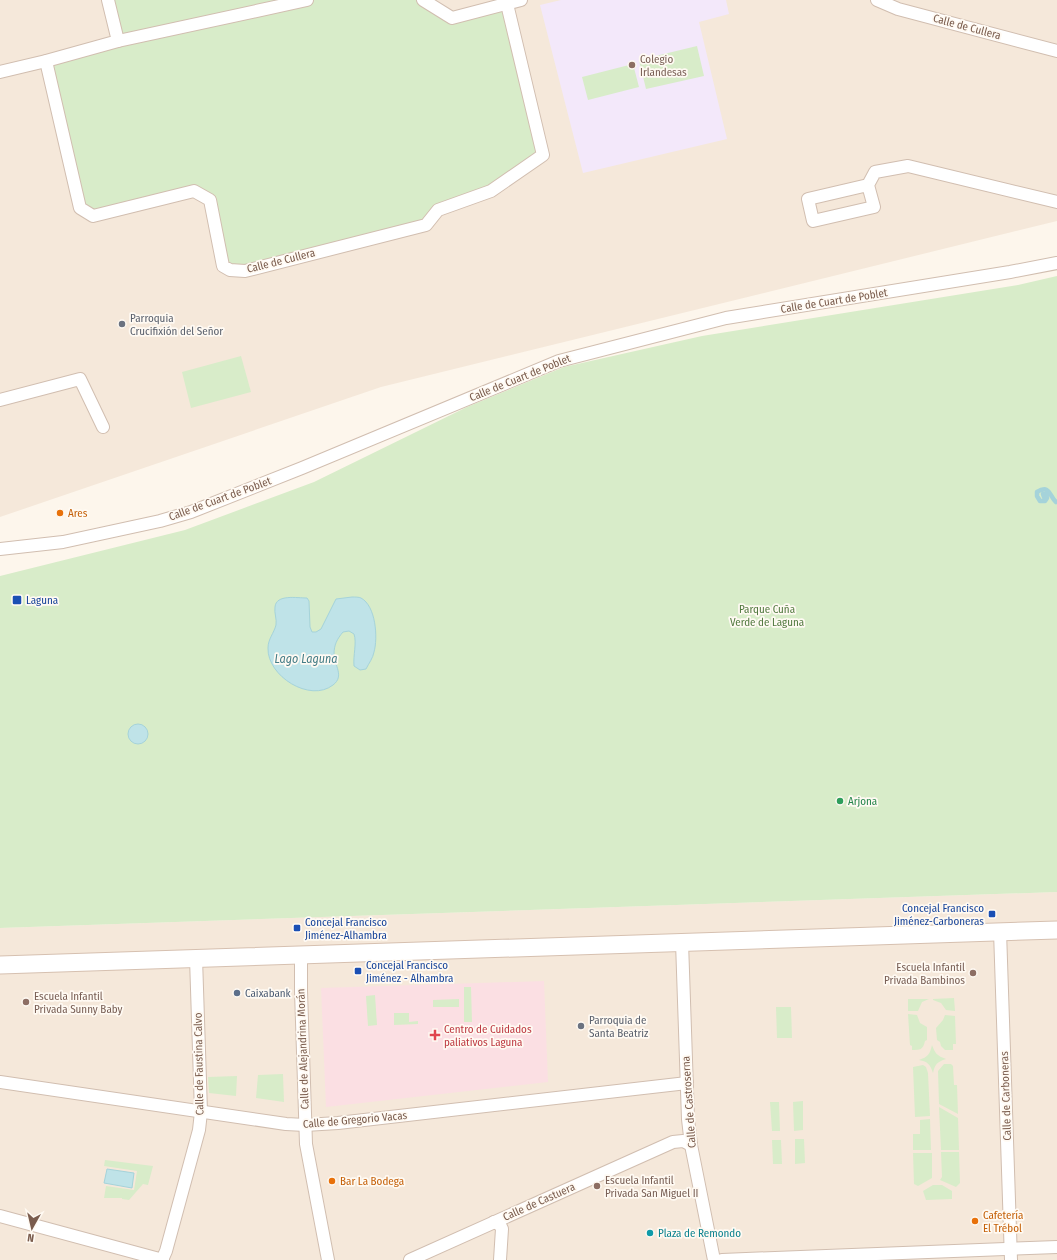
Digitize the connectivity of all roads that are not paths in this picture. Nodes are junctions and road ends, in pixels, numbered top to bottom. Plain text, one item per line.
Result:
1 (108, 0) edge
2 (307, 0) edge
3 (423, 0) edge
4 (521, 0) edge
5 (877, 0) edge
6 (891, 2) edge
7 (507, 4) junction
8 (118, 41) junction
9 (1057, 51) edge
10 (46, 61) junction
11 (0, 72) edge
12 (868, 184) junction
13 (1057, 202) edge
14 (1057, 263) edge
15 (0, 400) edge
16 (103, 427) dead end
17 (0, 549) edge
18 (1057, 930) edge
19 (1000, 931) junction
20 (682, 942) junction
21 (301, 955) junction
22 (196, 958) junction
23 (0, 965) edge
24 (0, 1082) edge
25 (687, 1083) junction
26 (201, 1112) junction
27 (305, 1125) junction
28 (691, 1145) junction
29 (0, 1216) edge
30 (494, 1222) junction
31 (1057, 1247) edge
32 (1011, 1254) edge
33 (416, 1258) edge
34 (163, 1260) edge
35 (328, 1260) edge
36 (500, 1260) edge
37 (714, 1260) edge
38 (722, 1260) edge

1 - 8 street
2 - 8 street
3 - 7 street
4 - 7 street
5 - 6 street, Calle de Cullera
6 - 9 street, Calle de Cullera
7 - 10 street, Calle de Cullera
8 - 10 street
10 - 11 street
12 - 12 street
12 - 13 street
14 - 17 street, Calle de Cuart de Poblet
15 - 16 street
18 - 19 street
19 - 20 street
19 - 32 street, Calle de Carboneras
20 - 21 street
20 - 25 street, Calle de Castroserna
21 - 22 street
21 - 27 street, Calle de Alejandrina Morán
22 - 23 street
22 - 26 street, Calle de Faustina Calvo
24 - 26 street, Calle de Gregorio Vacas
25 - 27 street, Calle de Gregorio Vacas
25 - 28 street, Calle de Castroserna
26 - 27 street, Calle de Gregorio Vacas
26 - 34 street, Calle de Faustina Calvo
27 - 35 street, Calle de Alejandrina Morán
28 - 30 street, Calle de Castuera
28 - 37 street, Calle de Castroserna
29 - 34 street
30 - 33 street, Calle de Castuera
30 - 36 street
31 - 32 street
32 - 38 street

